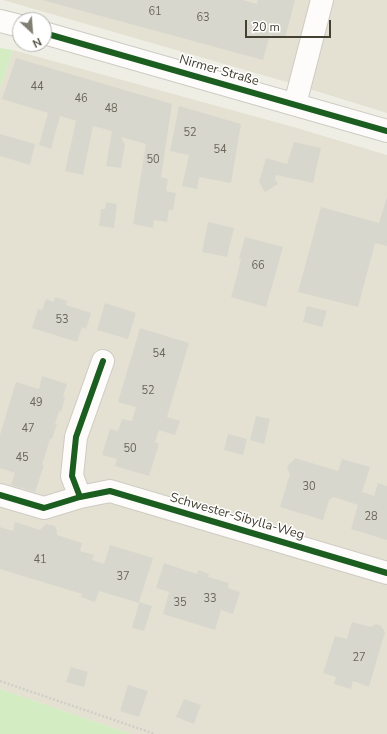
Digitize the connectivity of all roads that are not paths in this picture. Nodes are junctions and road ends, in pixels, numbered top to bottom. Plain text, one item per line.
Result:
1 (322, 0) edge
2 (0, 20) edge
3 (12, 24) edge
4 (52, 35) edge
5 (295, 104) junction
6 (387, 131) edge
7 (103, 361) dead end
8 (0, 495) edge
9 (80, 497) junction
10 (387, 573) edge

1 - 5 street
2 - 3 street
4 - 5 street, Nirmer Straße
5 - 6 street, Nirmer Straße
7 - 9 street
8 - 9 street, Schwester-Sibylla-Weg
9 - 10 street, Schwester-Sibylla-Weg

